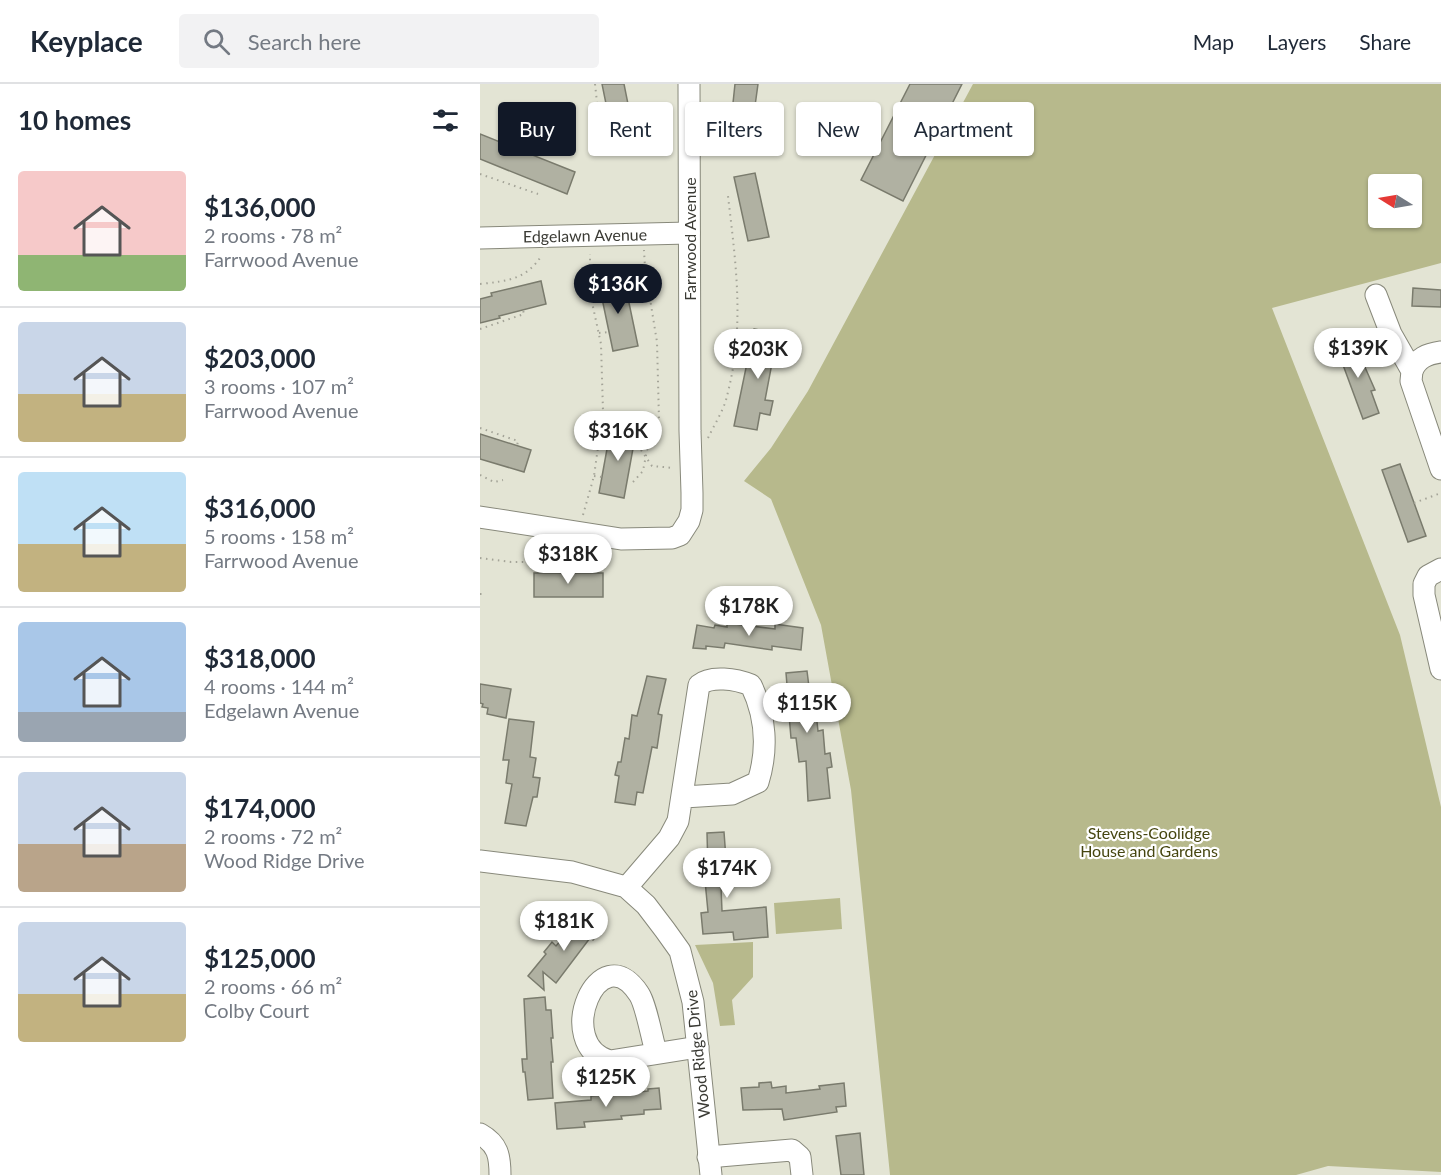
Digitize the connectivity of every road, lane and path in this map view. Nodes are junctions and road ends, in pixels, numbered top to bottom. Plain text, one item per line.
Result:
1 (595, 84) edge
2 (689, 84) edge
3 (595, 102) edge
4 (480, 174) edge
5 (538, 194) dead end
6 (728, 196) dead end
7 (689, 233) junction
8 (644, 234) junction
9 (591, 235) junction
10 (546, 236) junction
11 (480, 238) edge
12 (480, 284) edge
13 (1377, 295) dead end
14 (603, 299) dead end
15 (592, 301) junction
16 (523, 310) dead end
17 (480, 329) edge
18 (609, 332) dead end
19 (599, 333) junction
20 (737, 340) junction
21 (1441, 352) edge
22 (734, 360) junction
23 (1412, 371) junction
24 (480, 428) edge
25 (486, 430) junction
26 (484, 435) dead end
27 (599, 443) junction
28 (705, 443) dead end
29 (608, 445) dead end
30 (648, 445) junction
31 (517, 446) dead end
32 (646, 455) junction
33 (652, 466) junction
34 (1441, 469) edge
35 (691, 470) junction
36 (643, 471) junction
37 (480, 475) edge
38 (594, 476) junction
39 (602, 477) dead end
40 (503, 480) dead end
41 (633, 482) dead end
42 (1441, 493) edge
43 (1414, 503) dead end
44 (480, 517) edge
45 (580, 532) junction
46 (480, 558) edge
47 (584, 565) dead end
48 (1441, 569) edge
49 (480, 594) edge
50 (484, 594) dead end
51 (1441, 669) edge
52 (684, 797) junction
53 (480, 861) edge
54 (627, 887) junction
55 (698, 1047) junction
56 (656, 1052) dead end
57 (480, 1134) edge
58 (710, 1166) edge
59 (500, 1175) edge
60 (802, 1175) edge

1 - 3 path
2 - 7 street, Farrwood Avenue
4 - 5 path
6 - 20 path
7 - 8 street, Edgelawn Avenue
7 - 35 street, Farrwood Avenue
8 - 9 street, Edgelawn Avenue
8 - 30 path
9 - 10 street, Edgelawn Avenue
9 - 15 path
10 - 11 street, Edgelawn Avenue
10 - 12 path
13 - 23 street
14 - 15 path
15 - 19 path
16 - 17 path
18 - 19 path
19 - 27 path
20 - 22 path
20 - 22 path
21 - 23 street
22 - 28 path
23 - 34 street
24 - 25 path
25 - 26 path
25 - 31 path
27 - 29 path
27 - 38 path
30 - 32 path
30 - 32 path
32 - 33 path
32 - 36 path
33 - 35 path
33 - 36 path
35 - 45 street, Farrwood Avenue
36 - 41 path
37 - 40 path
38 - 39 path
38 - 45 path
42 - 43 path
44 - 45 street
46 - 47 path
48 - 51 street
49 - 50 path
52 - 52 street
52 - 54 street
53 - 54 street, Wood Ridge Drive
54 - 55 street, Wood Ridge Drive
55 - 56 street
55 - 58 street, Wood Ridge Drive
57 - 59 street
58 - 60 street

